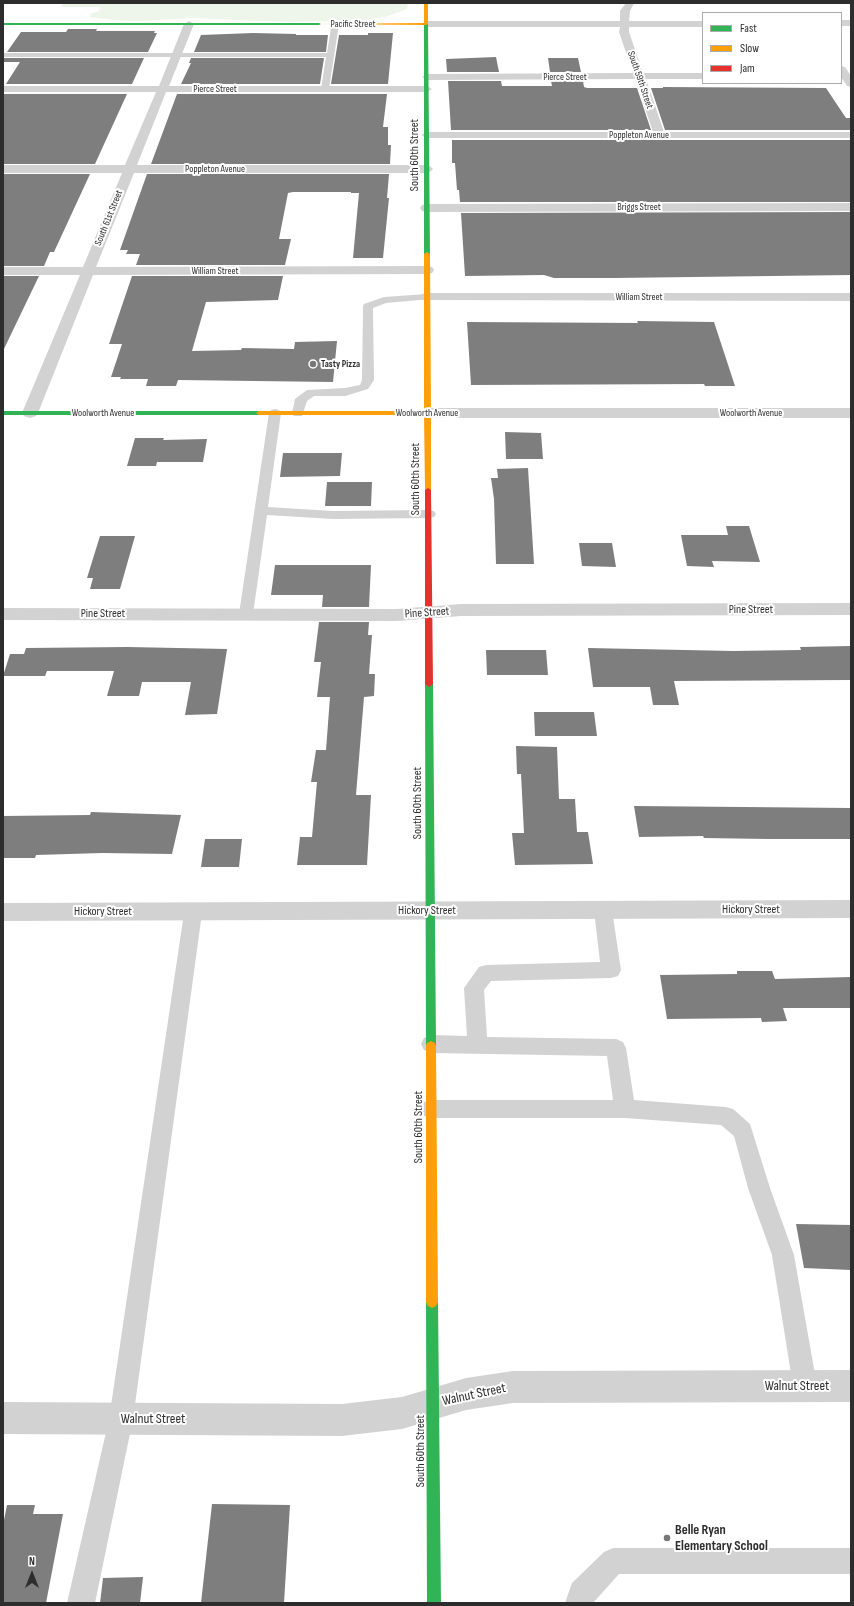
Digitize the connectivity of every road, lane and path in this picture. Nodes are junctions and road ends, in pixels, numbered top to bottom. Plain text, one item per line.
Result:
1 (426, 3) edge
2 (630, 3) edge
3 (401, 15) dead end
4 (3, 24) edge
5 (189, 24) junction
6 (335, 24) junction
7 (426, 24) junction
8 (624, 24) junction
9 (702, 24) edge
10 (3, 55) edge
11 (176, 55) junction
12 (330, 55) junction
13 (638, 76) junction
14 (702, 76) edge
15 (427, 77) junction
16 (3, 89) edge
17 (163, 89) junction
18 (325, 89) junction
19 (427, 89) junction
20 (427, 135) junction
21 (660, 135) junction
22 (851, 135) edge
23 (3, 169) edge
24 (130, 169) junction
25 (426, 169) junction
26 (851, 207) edge
27 (426, 208) junction
28 (427, 270) junction
29 (3, 271) edge
30 (88, 272) junction
31 (427, 297) junction
32 (851, 297) edge
33 (3, 413) edge
34 (30, 413) junction
35 (275, 413) junction
36 (298, 413) junction
37 (428, 413) junction
38 (851, 413) edge
39 (260, 511) junction
40 (429, 514) junction
41 (851, 609) edge
42 (429, 612) junction
43 (3, 614) edge
44 (246, 614) junction
45 (851, 909) edge
46 (603, 910) junction
47 (431, 911) junction
48 (3, 912) edge
49 (193, 913) junction
50 (431, 1044) junction
51 (478, 1045) junction
52 (431, 1108) junction
53 (625, 1109) junction
54 (805, 1386) junction
55 (851, 1386) edge
56 (433, 1404) junction
57 (3, 1418) edge
58 (121, 1419) junction
59 (851, 1561) edge
60 (81, 1603) edge
61 (434, 1603) edge
62 (579, 1603) edge

1 - 7 main road, South 60th Street
2 - 8 street
3 - 6 main road
4 - 5 main road, Pacific Street
5 - 6 main road, Pacific Street
5 - 11 street, South 61st Street
6 - 7 main road, Pacific Street
6 - 12 lane
7 - 8 street, Pacific Street
7 - 15 main road, South 60th Street
8 - 9 street, Pacific Street
8 - 13 street, South 59th Street
10 - 11 lane
11 - 12 lane
11 - 17 street, South 61st Street
12 - 18 lane
13 - 14 street, Pierce Street
13 - 15 street, Pierce Street
13 - 21 street, South 59th Street
15 - 19 main road, South 60th Street
16 - 17 street, Pierce Street
17 - 18 street, Pierce Street
17 - 24 street, South 61st Street
18 - 19 street, Pierce Street
19 - 20 main road, South 60th Street
20 - 21 street, Poppleton Avenue
20 - 25 main road, South 60th Street
21 - 22 street, Poppleton Avenue
23 - 24 street, Poppleton Avenue
24 - 25 street, Poppleton Avenue
24 - 30 street, South 61st Street
25 - 27 main road, South 60th Street
26 - 27 street, Briggs Street
27 - 28 main road, South 60th Street
28 - 30 street, William Street
28 - 31 main road, South 60th Street
29 - 30 street, William Street
30 - 34 street, South 61st Street
31 - 32 street, William Street
31 - 36 lane
31 - 37 main road, South 60th Street
33 - 34 main road, Woolworth Avenue
34 - 35 main road, Woolworth Avenue
35 - 36 main road, Woolworth Avenue
35 - 39 lane
36 - 37 main road, Woolworth Avenue
37 - 38 street, Woolworth Avenue
37 - 40 main road, South 60th Street
39 - 40 lane
39 - 44 lane
40 - 42 main road, South 60th Street
41 - 42 street, Pine Street
42 - 44 street, Pine Street
42 - 47 main road, South 60th Street
43 - 44 street, Pine Street
45 - 46 street, Hickory Street
46 - 47 street, Hickory Street
46 - 51 lane
47 - 49 street, Hickory Street
47 - 50 main road, South 60th Street
48 - 49 street, Hickory Street
49 - 58 lane
50 - 51 lane
50 - 52 main road, South 60th Street
51 - 53 lane
52 - 53 lane
52 - 56 main road, South 60th Street
53 - 54 lane
54 - 55 street, Walnut Street
54 - 56 street, Walnut Street
56 - 58 street, Walnut Street
56 - 61 main road, South 60th Street
57 - 58 street, Walnut Street
58 - 60 lane
59 - 62 lane

